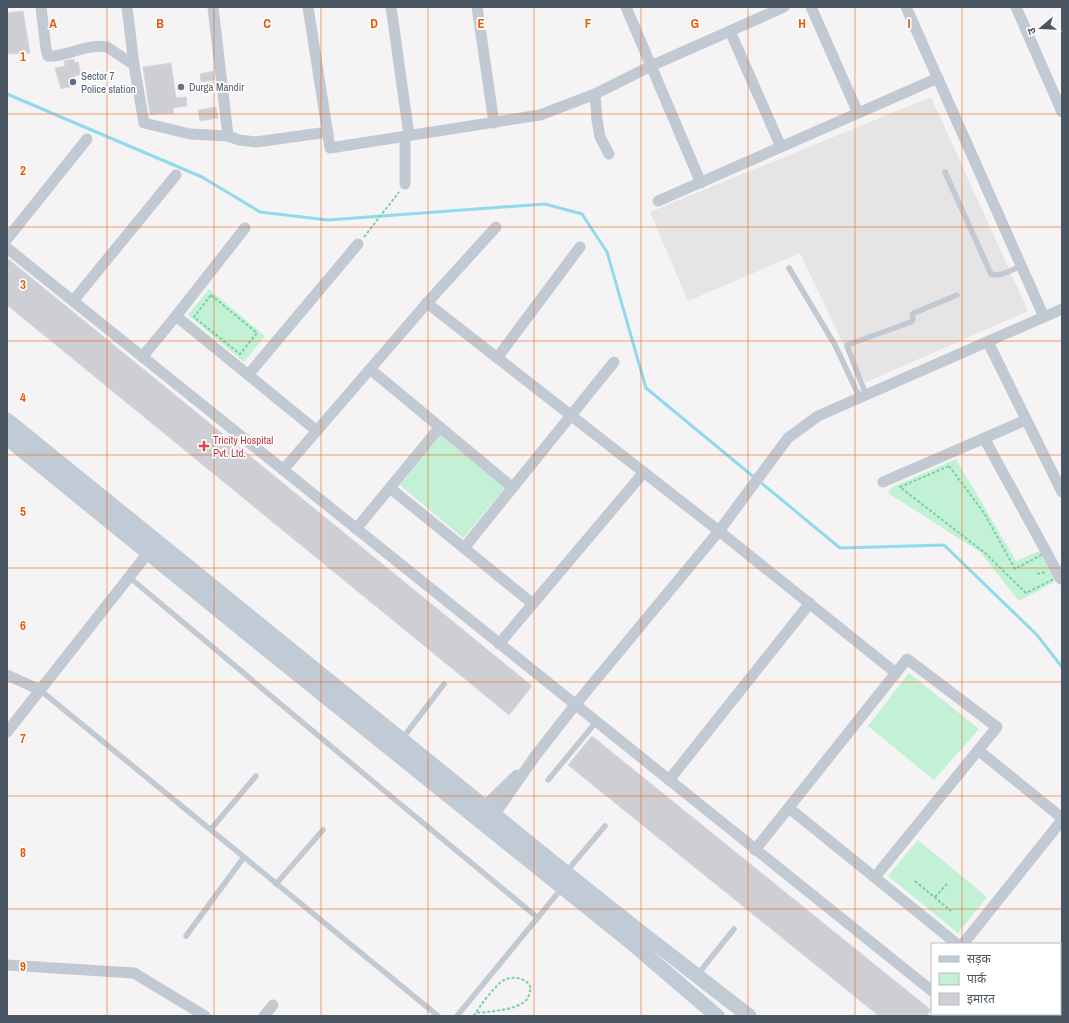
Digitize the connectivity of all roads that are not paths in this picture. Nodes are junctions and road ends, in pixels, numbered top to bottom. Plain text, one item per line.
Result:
1 (41, 7) edge
2 (127, 7) edge
3 (214, 7) edge
4 (308, 7) edge
5 (392, 7) edge
6 (477, 7) edge
7 (626, 7) edge
8 (784, 7) edge
9 (811, 7) edge
10 (906, 7) edge
11 (1016, 7) edge
12 (730, 31) junction
13 (134, 65) junction
14 (651, 66) junction
15 (938, 78) junction
16 (595, 94) junction
17 (1062, 112) edge
18 (858, 113) junction
19 (494, 123) junction
20 (328, 132) junction
21 (407, 135) junction
22 (228, 136) junction
23 (86, 139) dead end
24 (781, 147) junction
25 (609, 154) dead end
26 (945, 172) dead end
27 (176, 175) dead end
28 (701, 183) junction
29 (405, 184) road end
30 (658, 201) dead end
31 (496, 227) dead end
32 (245, 228) dead end
33 (7, 239) edge
34 (358, 244) road end
35 (580, 247) dead end
36 (7, 248) edge
37 (1021, 266) junction
38 (789, 268) dead end
39 (957, 295) dead end
40 (73, 301) junction
41 (427, 303) junction
42 (1062, 310) edge
43 (176, 316) junction
44 (1044, 317) junction
45 (988, 342) junction
46 (142, 357) junction
47 (497, 358) junction
48 (614, 362) dead end
49 (370, 369) junction
50 (248, 375) junction
51 (863, 396) junction
52 (571, 416) junction
53 (7, 420) edge
54 (1026, 420) junction
55 (440, 427) junction
56 (317, 431) junction
57 (7, 438) edge
58 (984, 438) junction
59 (283, 470) junction
60 (644, 472) junction
61 (883, 482) dead end
62 (512, 487) junction
63 (390, 488) junction
64 (1062, 492) edge
65 (356, 529) junction
66 (719, 531) junction
67 (464, 548) junction
68 (148, 553) junction
69 (130, 577) junction
70 (1059, 578) edge
71 (533, 604) junction
72 (810, 604) junction
73 (499, 644) junction
74 (896, 673) junction
75 (7, 675) edge
76 (444, 684) dead end
77 (40, 690) junction
78 (575, 705) junction
79 (596, 722) junction
80 (7, 732) edge
81 (401, 739) junction
82 (978, 750) junction
83 (256, 776) dead end
84 (548, 780) dead end
85 (669, 780) junction
86 (789, 808) junction
87 (485, 816) junction
88 (1062, 819) edge
89 (605, 826) dead end
90 (211, 830) junction
91 (323, 830) dead end
92 (755, 850) junction
93 (244, 857) junction
94 (566, 872) junction
95 (875, 878) junction
96 (276, 884) junction
97 (562, 887) junction
98 (538, 918) junction
99 (734, 929) dead end
100 (186, 936) dead end
101 (956, 943) edge
102 (964, 943) edge
103 (7, 965) edge
104 (697, 975) junction
105 (931, 990) edge
106 (272, 1005) dead end
107 (746, 1013) edge
108 (205, 1016) edge
109 (264, 1016) edge
110 (438, 1016) edge
111 (457, 1016) edge
112 (717, 1016) edge
113 (761, 1016) edge

1 - 13 street
2 - 13 street
3 - 22 street
4 - 20 street
5 - 21 street
6 - 19 street
7 - 14 street
8 - 12 street
9 - 18 street
10 - 15 street
11 - 17 street
12 - 14 street
12 - 24 street
13 - 22 street
14 - 16 street
14 - 28 street
15 - 18 street
15 - 37 street
16 - 19 street
16 - 25 street
18 - 24 street
19 - 21 street
20 - 21 street
20 - 22 street
21 - 29 street
23 - 33 street
24 - 28 street
26 - 37 lane
27 - 40 street
28 - 30 street
31 - 41 street
32 - 43 street
34 - 50 street
35 - 47 street
36 - 40 street
37 - 44 street
38 - 51 lane
39 - 51 lane
40 - 46 street
41 - 47 street
41 - 49 street
42 - 44 street
43 - 46 street
43 - 50 street
44 - 45 street
45 - 51 street
45 - 54 street
46 - 59 street
47 - 52 street
48 - 52 street
49 - 55 street
49 - 56 street
50 - 56 street
51 - 66 street
52 - 60 street
52 - 62 street
53 - 81 main road
54 - 58 street
54 - 64 street
55 - 62 street
55 - 63 street
56 - 59 street
57 - 68 main road
58 - 61 street
58 - 70 street
59 - 65 street
60 - 66 street
60 - 71 street
62 - 67 street
63 - 65 street
63 - 67 street
65 - 73 street
66 - 72 street
66 - 78 street
67 - 71 street
68 - 69 street
68 - 87 main road
69 - 77 street
69 - 98 lane
71 - 73 street
72 - 74 street
72 - 85 street
73 - 78 street
74 - 82 street
74 - 86 street
75 - 77 street
76 - 81 lane
77 - 80 street
77 - 90 lane
78 - 79 street
78 - 87 street
79 - 84 lane
79 - 85 street
81 - 87 main road
82 - 88 street
82 - 95 street
83 - 90 lane
85 - 92 street
86 - 92 street
86 - 95 street
87 - 94 main road
87 - 97 main road
88 - 102 street
89 - 94 lane
90 - 93 lane
91 - 96 lane
92 - 105 street
93 - 96 lane
93 - 100 lane
94 - 104 main road
95 - 101 street
96 - 110 lane
97 - 98 lane
97 - 112 main road
98 - 111 lane
99 - 104 lane
103 - 108 street
104 - 107 main road
106 - 109 street
107 - 113 main road

